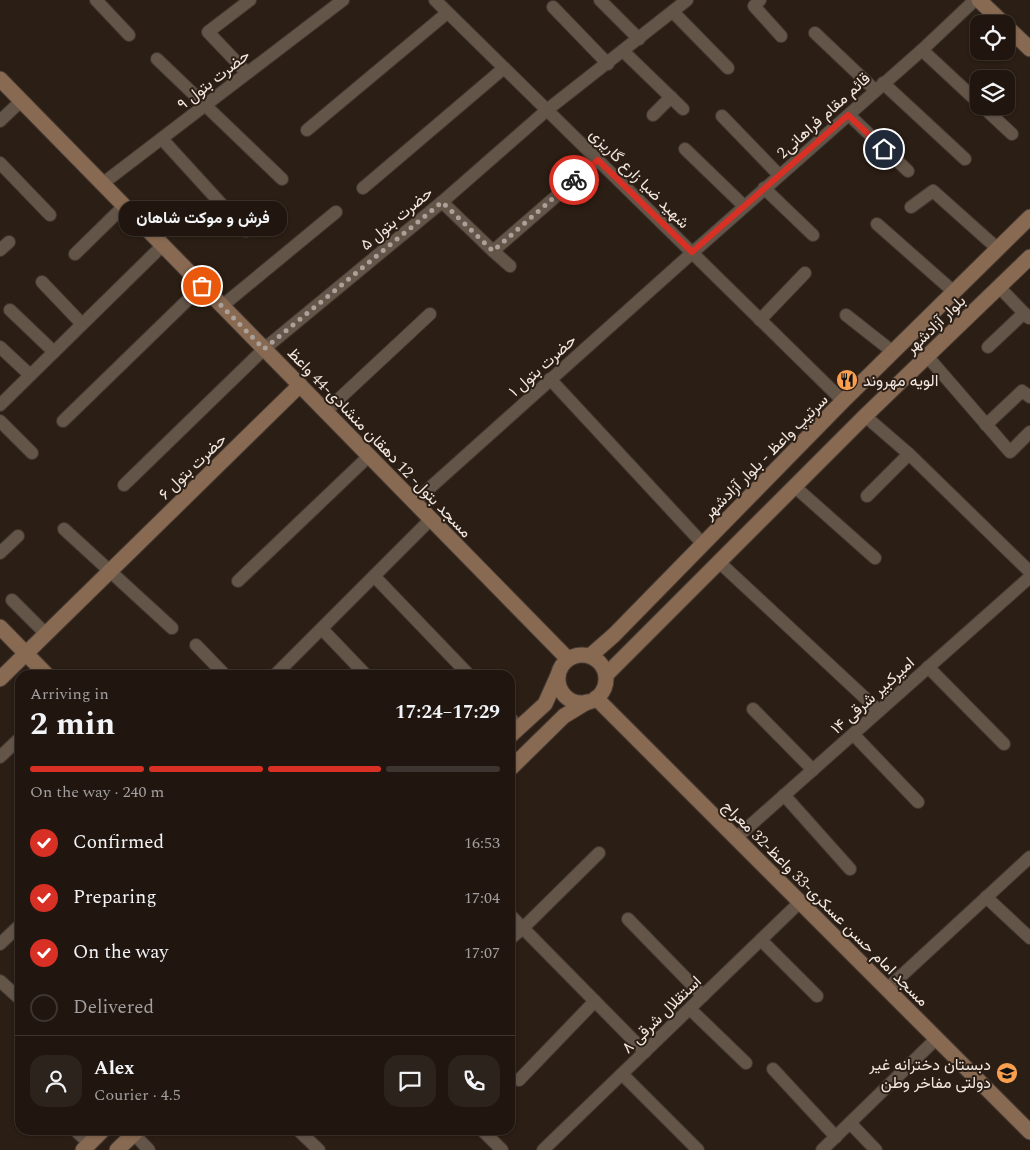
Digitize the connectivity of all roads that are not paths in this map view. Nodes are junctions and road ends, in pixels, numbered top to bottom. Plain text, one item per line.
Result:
1 (96, 0) edge
2 (250, 0) edge
3 (343, 0) edge
4 (600, 0) edge
5 (688, 0) edge
6 (760, 0) edge
7 (976, 0) edge
8 (980, 0) edge
9 (444, 5) edge
10 (553, 7) dead end
11 (673, 12) junction
12 (995, 15) edge
13 (815, 33) dead end
14 (129, 35) dead end
15 (1015, 35) edge
16 (781, 36) dead end
17 (639, 39) junction
18 (1030, 49) edge
19 (922, 50) junction
20 (624, 51) junction
21 (157, 59) dead end
22 (608, 64) junction
23 (504, 68) junction
24 (728, 68) dead end
25 (248, 73) junction
26 (0, 79) edge
27 (879, 86) junction
28 (970, 95) edge
29 (671, 97) junction
30 (21, 101) junction
31 (206, 105) junction
32 (683, 108) dead end
33 (547, 110) junction
34 (654, 115) dead end
35 (848, 115) junction
36 (992, 115) edge
37 (722, 116) dead end
38 (0, 121) edge
39 (307, 130) dead end
40 (1012, 134) dead end
41 (162, 139) junction
42 (685, 149) dead end
43 (965, 159) dead end
44 (598, 160) junction
45 (0, 163) edge
46 (908, 171) dead end
47 (779, 176) junction
48 (282, 179) dead end
49 (102, 184) junction
50 (363, 188) dead end
51 (764, 188) junction
52 (442, 202) junction
53 (124, 206) junction
54 (744, 206) junction
55 (911, 208) dead end
56 (336, 212) dead end
57 (50, 215) dead end
58 (1030, 217) edge
59 (877, 224) dead end
60 (246, 231) dead end
61 (814, 235) dead end
62 (162, 245) junction
63 (998, 249) junction
64 (493, 251) junction
65 (692, 252) junction
66 (75, 254) dead end
67 (1030, 257) edge
68 (510, 266) dead end
69 (805, 274) dead end
70 (42, 282) dead end
71 (202, 286) junction
72 (999, 287) junction
73 (954, 292) junction
74 (222, 306) junction
75 (10, 310) dead end
76 (430, 314) dead end
77 (846, 315) dead end
78 (1027, 316) edge
79 (760, 320) junction
80 (82, 324) junction
81 (0, 347) edge
82 (988, 347) dead end
83 (264, 349) junction
84 (54, 352) junction
85 (893, 352) junction
86 (927, 356) junction
87 (30, 375) junction
88 (550, 379) junction
89 (300, 385) junction
90 (3, 397) edge
91 (1030, 397) edge
92 (843, 401) junction
93 (326, 411) junction
94 (864, 416) junction
95 (0, 421) edge
96 (62, 421) dead end
97 (986, 425) junction
98 (1030, 432) edge
99 (32, 453) dead end
100 (909, 454) junction
101 (369, 456) junction
102 (124, 485) dead end
103 (794, 486) junction
104 (867, 496) dead end
105 (414, 502) junction
106 (431, 520) junction
107 (64, 529) dead end
108 (18, 536) dead end
109 (703, 544) junction
110 (0, 553) edge
111 (875, 558) dead end
112 (719, 562) junction
113 (110, 572) junction
114 (1030, 572) edge
115 (374, 576) junction
116 (1030, 578) edge
117 (238, 581) dead end
118 (12, 600) dead end
119 (0, 627) edge
120 (172, 628) dead end
121 (322, 628) junction
122 (46, 634) junction
123 (196, 644) dead end
124 (26, 654) junction
125 (590, 656) junction
126 (568, 659) junction
127 (928, 668) junction
128 (42, 670) edge
129 (220, 670) edge
130 (279, 670) edge
131 (361, 670) edge
132 (464, 670) edge
133 (558, 675) junction
134 (606, 675) junction
135 (0, 679) edge
136 (592, 700) junction
137 (753, 709) dead end
138 (878, 711) junction
139 (515, 726) edge
140 (853, 734) junction
141 (15, 743) edge
142 (1004, 744) dead end
143 (0, 757) edge
144 (515, 764) edge
145 (813, 770) junction
146 (784, 795) junction
147 (918, 802) dead end
148 (736, 838) junction
149 (599, 853) dead end
150 (1030, 857) edge
151 (850, 869) dead end
152 (986, 898) junction
153 (800, 902) junction
154 (628, 919) dead end
155 (515, 920) edge
156 (523, 928) junction
157 (15, 930) edge
158 (515, 935) edge
159 (1030, 938) edge
160 (761, 940) junction
161 (0, 944) edge
162 (0, 981) edge
163 (887, 989) junction
164 (15, 994) edge
165 (703, 996) junction
166 (817, 996) dead end
167 (596, 1001) junction
168 (690, 1009) junction
169 (936, 1038) junction
170 (645, 1052) junction
171 (746, 1063) dead end
172 (773, 1069) dead end
173 (622, 1074) junction
174 (519, 1080) dead end
175 (850, 1123) junction
176 (1030, 1132) edge
177 (79, 1135) edge
178 (98, 1135) edge
179 (133, 1135) edge
180 (138, 1135) edge
181 (303, 1135) edge
182 (487, 1135) edge
183 (836, 1137) junction
184 (86, 1147) edge
185 (117, 1150) edge
186 (149, 1150) edge
187 (319, 1150) edge
188 (502, 1150) edge
189 (543, 1150) edge
190 (698, 1150) edge
191 (822, 1150) edge
192 (876, 1150) edge

1 - 14 street
2 - 25 street
3 - 25 street, حضرت بتول ۹
4 - 17 street
5 - 11 street, حضرت بتول ۵
6 - 16 street
7 - 19 street, 2قائم مقام فراهانی
8 - 12 street
9 - 23 street, شهید ضیا زارع گاریزی
9 - 39 street
10 - 22 street
11 - 17 street, حضرت بتول ۵
11 - 24 street
13 - 27 street
15 - 18 street
17 - 20 street, حضرت بتول ۵
19 - 27 street, 2قائم مقام فراهانی
19 - 28 street
20 - 22 street, حضرت بتول ۵
20 - 29 street
21 - 31 street
22 - 33 street, حضرت بتول ۵
23 - 33 street, شهید ضیا زارع گاریزی
23 - 50 street
25 - 31 street, حضرت بتول ۹
26 - 30 street, مسجد بتول- 12 دهقان منشادی-44 واعظ
27 - 35 street, 2قائم مقام فراهانی
27 - 43 street
29 - 32 street
29 - 34 street
30 - 38 street
30 - 49 street, مسجد بتول- 12 دهقان منشادی-44 واعظ
31 - 41 street, حضرت بتول ۹
31 - 48 street
33 - 44 street, شهید ضیا زارع گاریزی
33 - 52 street, حضرت بتول ۵
35 - 46 street
35 - 47 street, 2قائم مقام فراهانی
36 - 40 street
37 - 47 street
41 - 49 street, حضرت بتول ۹
41 - 60 street
42 - 54 street
44 - 64 street
44 - 65 street, شهید ضیا زارع گاریزی
45 - 57 street
47 - 51 street, 2قائم مقام فراهانی
49 - 53 street, مسجد بتول- 12 دهقان منشادی-44 واعظ
51 - 54 street, 2قائم مقام فراهانی
51 - 61 street
52 - 64 street
52 - 83 street, حضرت بتول ۵
53 - 62 street, مسجد بتول- 12 دهقان منشادی-44 واعظ
53 - 66 street
54 - 65 street, 2قائم مقام فراهانی
55 - 63 street
56 - 74 street
58 - 63 street, سرتیپ واعظ - بلوار آزادشهر
59 - 73 street
62 - 71 street, مسجد بتول- 12 دهقان منشادی-44 واعظ
62 - 80 street
63 - 73 street, سرتیپ واعظ - بلوار آزادشهر
64 - 68 street
65 - 79 street, شهید ضیا زارع گاریزی
65 - 88 street, حضرت بتول ۱
67 - 72 street, بلوار آزادشهر
69 - 79 street
70 - 80 street
71 - 74 street, مسجد بتول- 12 دهقان منشادی-44 واعظ
71 - 96 street
72 - 78 street
72 - 86 street, بلوار آزادشهر
73 - 85 street, سرتیپ واعظ - بلوار آزادشهر
74 - 83 street, مسجد بتول- 12 دهقان منشادی-44 واعظ
75 - 84 street
76 - 93 street
77 - 85 street
78 - 82 street
79 - 92 street, شهید ضیا زارع گاریزی
80 - 84 street
81 - 87 street
83 - 89 street, مسجد بتول- 12 دهقان منشادی-44 واعظ
83 - 102 street, حضرت بتول ۵
84 - 87 street
85 - 92 street, سرتیپ واعظ - بلوار آزادشهر
86 - 94 street, بلوار آزادشهر
86 - 97 street
87 - 90 street
88 - 105 street, حضرت بتول ۱
88 - 109 street
89 - 93 street, مسجد بتول- 12 دهقان منشادی-44 واعظ
89 - 113 street, حضرت بتول ۶
91 - 97 street
92 - 109 street, سرتیپ واعظ - بلوار آزادشهر
93 - 101 street, مسجد بتول- 12 دهقان منشادی-44 واعظ
94 - 100 street
94 - 103 street
95 - 99 street
97 - 98 street
100 - 104 street
100 - 114 street
101 - 105 street, مسجد بتول- 12 دهقان منشادی-44 واعظ
101 - 117 street
103 - 111 street
103 - 112 street
105 - 106 street, مسجد بتول- 12 دهقان منشادی-44 واعظ
106 - 115 street
106 - 126 street, مسجد بتول- 12 دهقان منشادی-44 واعظ
107 - 113 street
108 - 110 street
109 - 125 street, سرتیپ واعظ - بلوار آزادشهر
112 - 134 street
112 - 138 street
113 - 120 street
113 - 122 street, حضرت بتول ۶
115 - 121 street
115 - 132 street
116 - 127 street, ۱۴ امیرکبیر شرقی
118 - 122 street
119 - 124 street
121 - 130 street
121 - 131 street
122 - 124 street, حضرت بتول ۶
123 - 129 street
124 - 128 street
124 - 135 street, حضرت بتول ۶
125 - 126 street
125 - 134 street
126 - 133 street
127 - 138 street, ۱۴ امیرکبیر شرقی
127 - 142 street
133 - 136 street
133 - 139 street
134 - 136 street
136 - 144 street
136 - 148 street, مسجد امام حسن عسکری-33 واعظ-32 معراج
137 - 145 street
138 - 140 street, ۱۴ امیرکبیر شرقی
140 - 145 street, ۱۴ امیرکبیر شرقی
140 - 147 street
141 - 143 street
145 - 146 street, ۱۴ امیرکبیر شرقی
146 - 148 street, ۱۴ امیرکبیر شرقی
146 - 151 street
148 - 153 street, مسجد امام حسن عسکری-33 واعظ-32 معراج
149 - 156 street
150 - 152 street
152 - 159 street
152 - 163 street
153 - 160 street, استقلال شرقی ۸
153 - 163 street, مسجد امام حسن عسکری-33 واعظ-32 معراج
154 - 165 street
155 - 156 street
156 - 158 street
156 - 167 street
157 - 161 street
160 - 165 street, استقلال شرقی ۸
160 - 166 street
162 - 164 street
163 - 169 street, مسجد امام حسن عسکری-33 واعظ-32 معراج
165 - 168 street, استقلال شرقی ۸
167 - 170 street
167 - 174 street
168 - 170 street, استقلال شرقی ۸
168 - 171 street
169 - 175 street
169 - 176 street, مسجد امام حسن عسکری-33 واعظ-32 معراج
170 - 173 street, استقلال شرقی ۸
172 - 183 street
173 - 189 street, استقلال شرقی ۸
173 - 190 street
175 - 183 street
175 - 192 street
177 - 184 street
178 - 184 street
179 - 185 street
180 - 186 street
181 - 187 street
182 - 188 street
183 - 191 street

